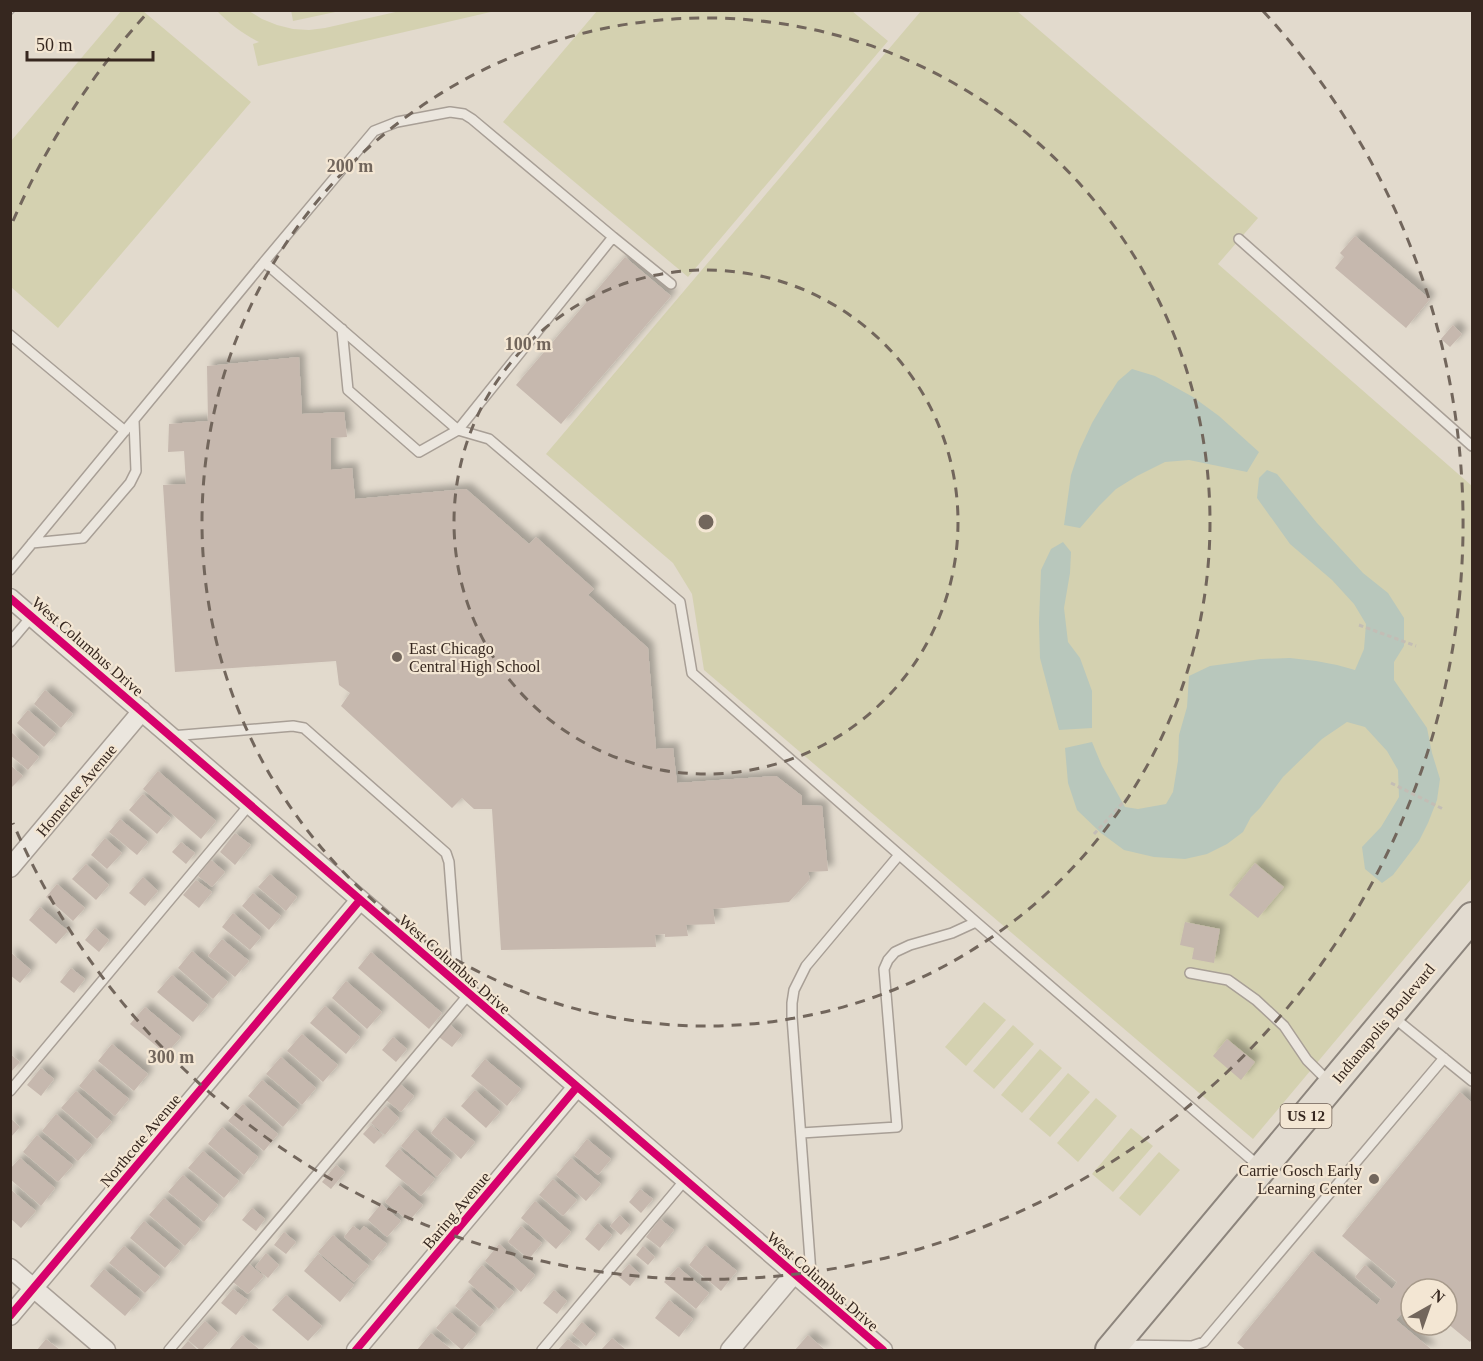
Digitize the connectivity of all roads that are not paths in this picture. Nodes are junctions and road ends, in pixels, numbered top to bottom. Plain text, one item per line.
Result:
1 (613, 237) junction
2 (1239, 239) dead end
3 (264, 262) junction
4 (671, 284) dead end
5 (342, 329) junction
6 (10, 335) edge
7 (134, 421) junction
8 (458, 430) junction
9 (125, 431) junction
10 (1473, 446) edge
11 (32, 543) junction
12 (10, 570) edge
13 (10, 598) edge
14 (32, 616) junction
15 (10, 642) edge
16 (142, 711) junction
17 (171, 736) junction
18 (250, 804) junction
19 (899, 855) junction
20 (10, 868) edge
21 (360, 900) junction
22 (1473, 917) edge
23 (976, 922) junction
24 (1190, 973) dead end
25 (464, 989) junction
26 (1390, 1015) junction
27 (1444, 1058) junction
28 (1473, 1081) edge
29 (1332, 1085) junction
30 (577, 1087) junction
31 (10, 1091) edge
32 (801, 1133) junction
33 (1262, 1169) junction
34 (685, 1180) junction
35 (10, 1268) edge
36 (794, 1274) junction
37 (34, 1288) junction
38 (813, 1290) junction
39 (10, 1316) edge
40 (1112, 1348) edge
41 (106, 1350) edge
42 (169, 1350) edge
43 (356, 1350) edge
44 (542, 1350) edge
45 (730, 1350) edge
46 (883, 1350) edge

1 - 3 lane
1 - 4 lane
1 - 8 lane
2 - 10 lane
3 - 5 lane
3 - 7 lane
5 - 8 lane
5 - 8 lane
6 - 9 lane
7 - 9 lane
7 - 11 lane
8 - 19 lane
9 - 11 lane
11 - 12 lane
13 - 14 street, West Columbus Drive
14 - 15 lane
14 - 16 street, West Columbus Drive
16 - 17 street, West Columbus Drive
16 - 20 street, Homerlee Avenue
17 - 18 street, West Columbus Drive
17 - 25 lane
18 - 21 street, West Columbus Drive
18 - 31 lane
19 - 23 lane
19 - 32 lane
21 - 25 street, West Columbus Drive
21 - 37 street, Northcote Avenue
22 - 26 main road, Indianapolis Boulevard / US 12
23 - 32 lane
23 - 33 lane
24 - 29 lane
25 - 30 street, West Columbus Drive
25 - 42 lane
26 - 27 lane
26 - 29 main road, Indianapolis Boulevard / US 12
27 - 28 lane
27 - 40 lane
29 - 33 main road, Indianapolis Boulevard / US 12
30 - 34 street, West Columbus Drive
30 - 43 street, Baring Avenue
32 - 38 lane
33 - 40 main road, Indianapolis Boulevard / US 12
34 - 36 street, West Columbus Drive
34 - 44 lane
35 - 37 street
36 - 38 street, West Columbus Drive
36 - 45 street
37 - 39 street, Northcote Avenue
37 - 41 street
38 - 46 street, West Columbus Drive

